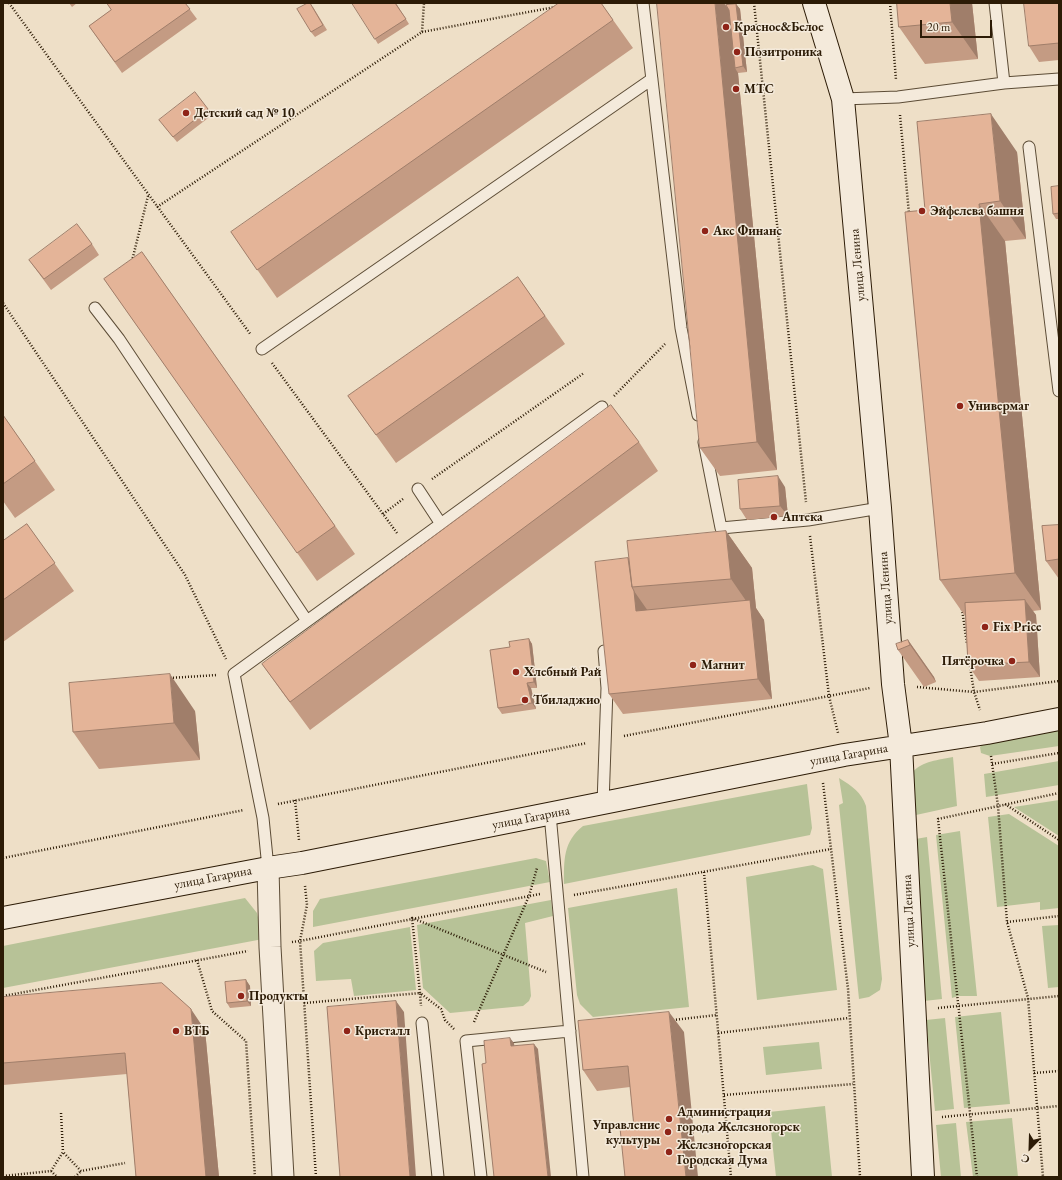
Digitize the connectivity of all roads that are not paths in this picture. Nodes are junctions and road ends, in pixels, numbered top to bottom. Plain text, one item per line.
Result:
1 (643, 3) edge
2 (814, 3) edge
3 (995, 3) edge
4 (652, 79) junction
5 (1059, 79) edge
6 (1004, 83) junction
7 (843, 99) junction
8 (1029, 147) dead end
9 (95, 308) dead end
10 (262, 349) road end
11 (1059, 391) edge
12 (602, 407) road end
13 (418, 489) road end
14 (880, 508) junction
15 (441, 524) junction
16 (307, 621) junction
17 (604, 643) edge
18 (1059, 719) edge
19 (901, 746) junction
20 (603, 804) junction
21 (550, 814) junction
22 (268, 868) junction
23 (3, 918) edge
24 (422, 1023) road end
25 (570, 1031) junction
26 (283, 1177) edge
27 (438, 1177) edge
28 (481, 1177) edge
29 (583, 1177) edge
30 (923, 1177) edge

1 - 4 lane
2 - 7 main road, улица Ленина
3 - 6 lane
4 - 10 lane
4 - 14 lane
5 - 6 lane
6 - 7 lane
7 - 14 main road, улица Ленина
8 - 11 lane
9 - 16 lane
12 - 15 lane
13 - 15 lane
14 - 19 main road, улица Ленина
15 - 16 lane
16 - 22 lane
17 - 20 lane
18 - 19 main road, улица Гагарина
19 - 20 main road, улица Гагарина
19 - 30 main road, улица Ленина
20 - 21 main road, улица Гагарина
21 - 22 main road, улица Гагарина
21 - 25 lane
22 - 23 main road, улица Гагарина
22 - 26 street
24 - 27 lane
25 - 28 lane
25 - 29 lane

